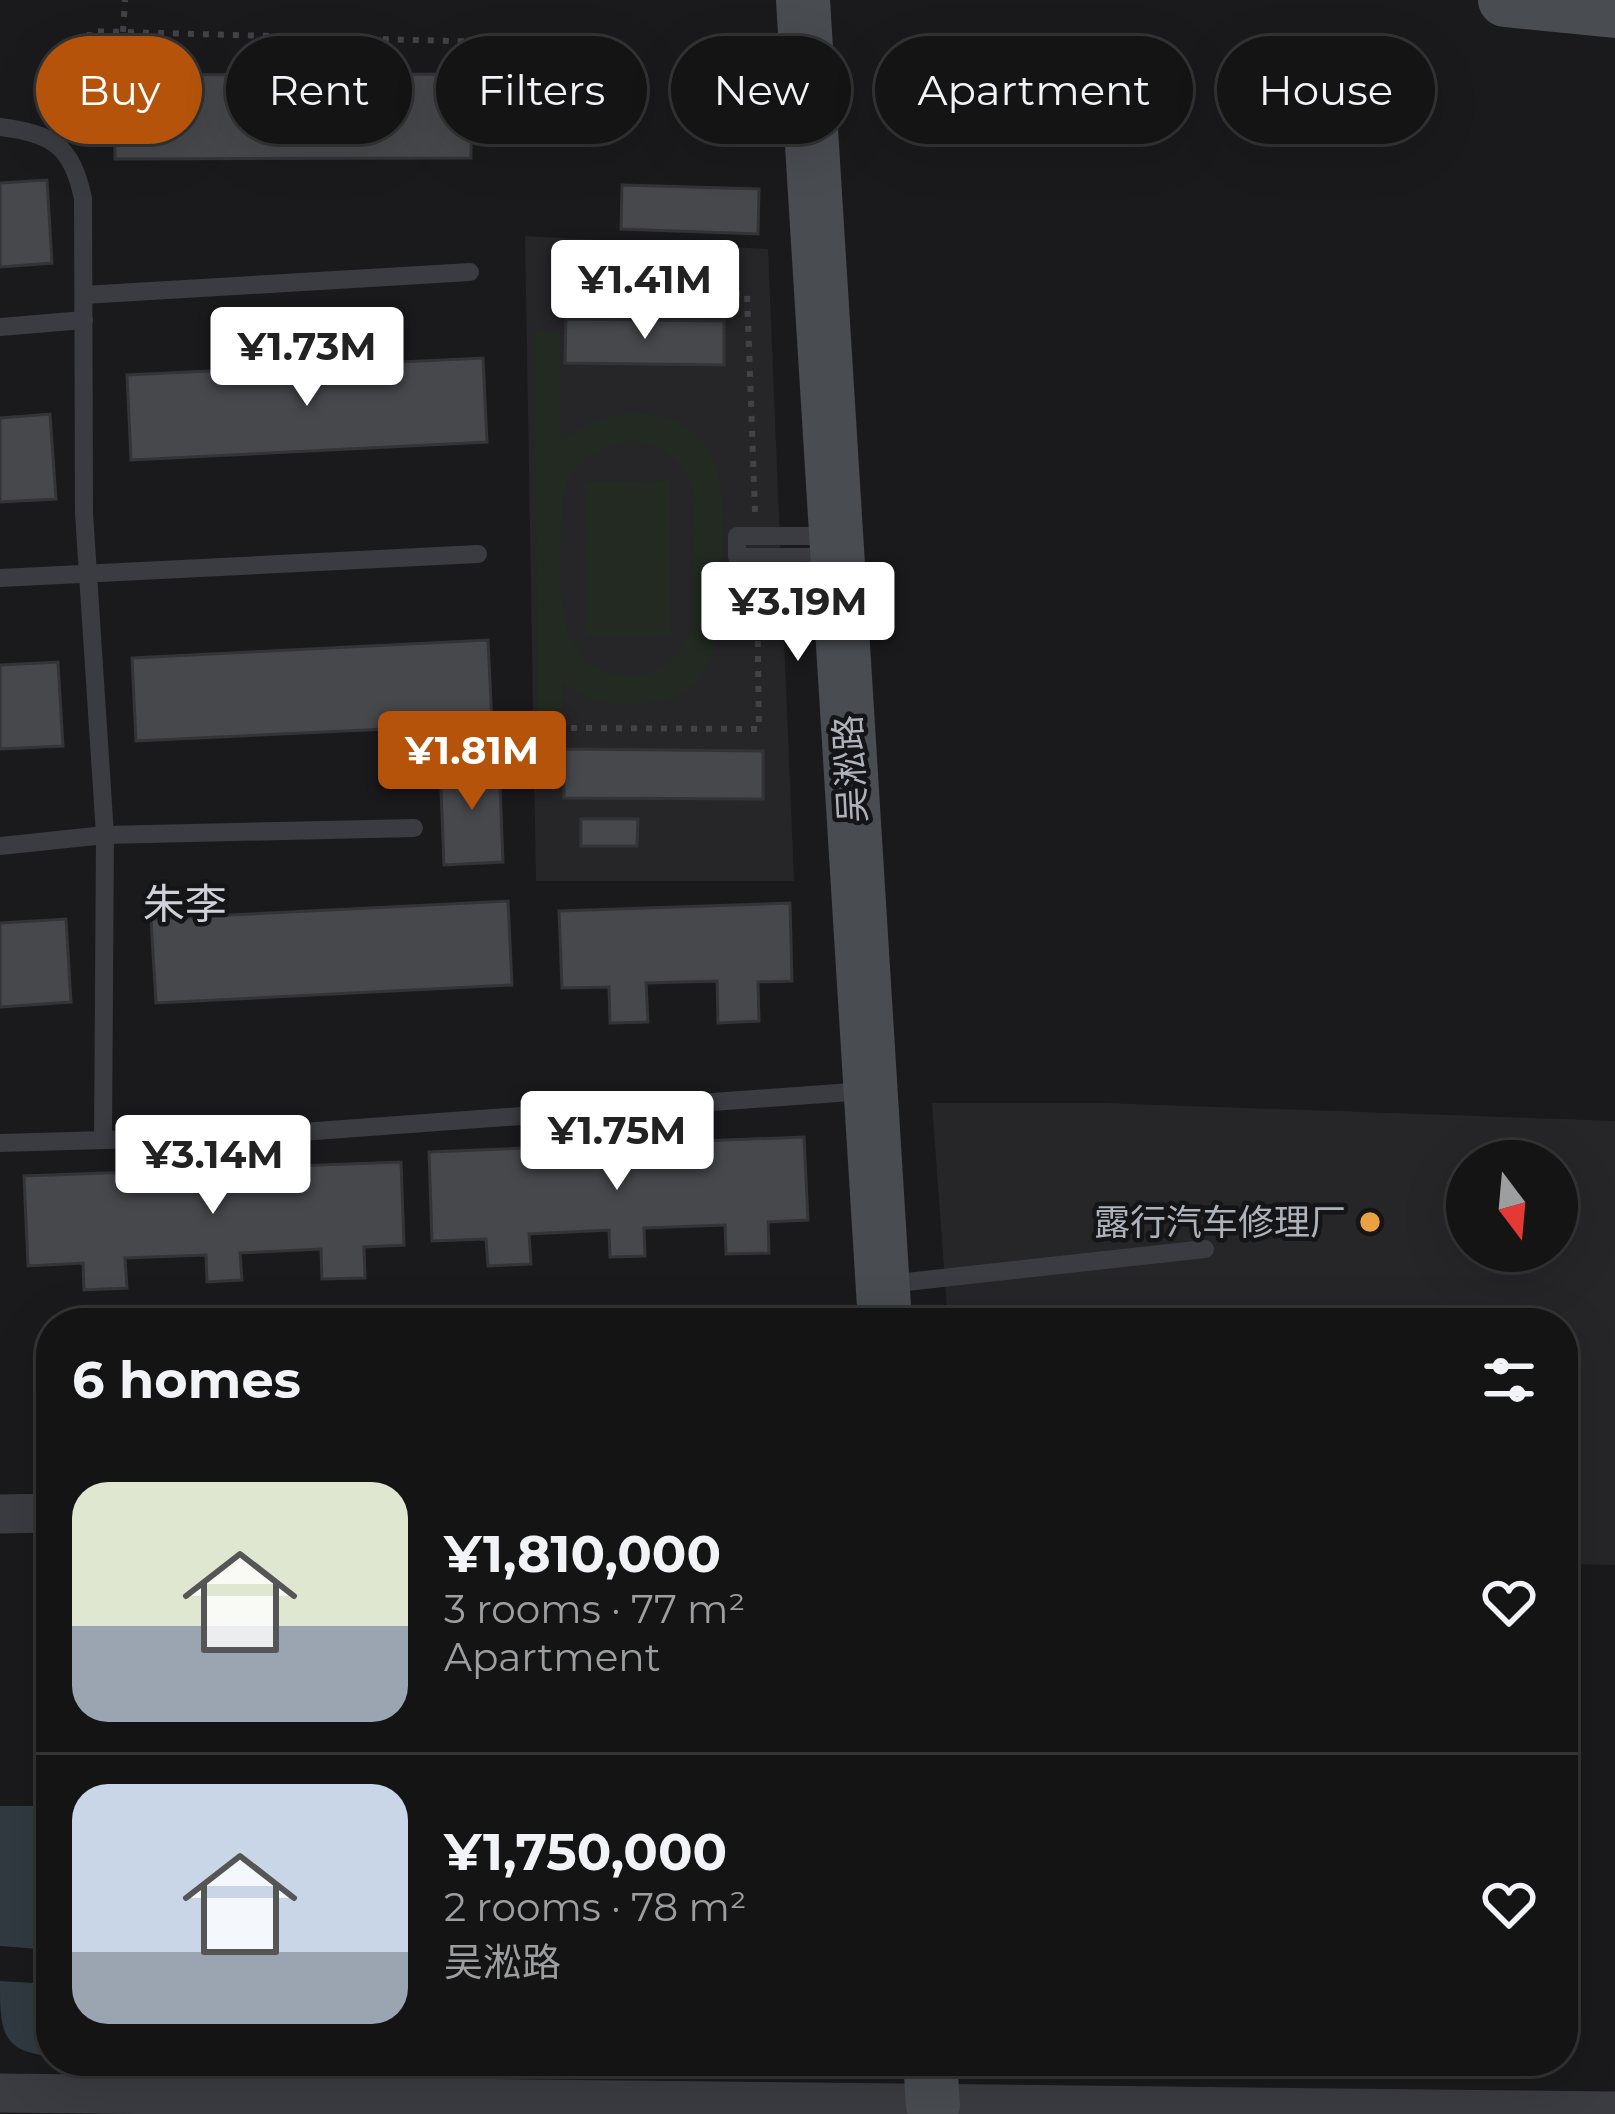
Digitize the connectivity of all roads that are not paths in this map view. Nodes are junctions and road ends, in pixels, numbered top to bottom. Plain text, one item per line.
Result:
1 (803, 0) edge
2 (1505, 0) edge
3 (1615, 11) edge
4 (0, 127) edge
5 (470, 272) dead end
6 (84, 295) junction
7 (84, 320) junction
8 (0, 327) edge
9 (836, 546) junction
10 (756, 547) road end
11 (478, 554) dead end
12 (88, 574) junction
13 (0, 578) edge
14 (414, 828) dead end
15 (105, 836) junction
16 (0, 846) edge
17 (869, 1090) junction
18 (103, 1141) junction
19 (0, 1143) edge
20 (1205, 1249) dead end
21 (883, 1304) edge
22 (36, 1513) edge
23 (0, 1514) edge
24 (0, 2092) edge
25 (932, 2093) edge
26 (1615, 2111) edge

1 - 9 street, 吴淞路
2 - 3 street
4 - 6 lane
5 - 6 lane
6 - 7 lane
7 - 8 lane
7 - 12 lane
9 - 10 lane
9 - 17 street, 吴淞路
11 - 12 lane
12 - 13 lane
12 - 15 lane
14 - 15 lane
15 - 16 lane
15 - 18 lane
17 - 18 lane
17 - 21 street, 吴淞路
18 - 19 lane
20 - 21 lane
22 - 23 street
24 - 25 street
25 - 26 street

